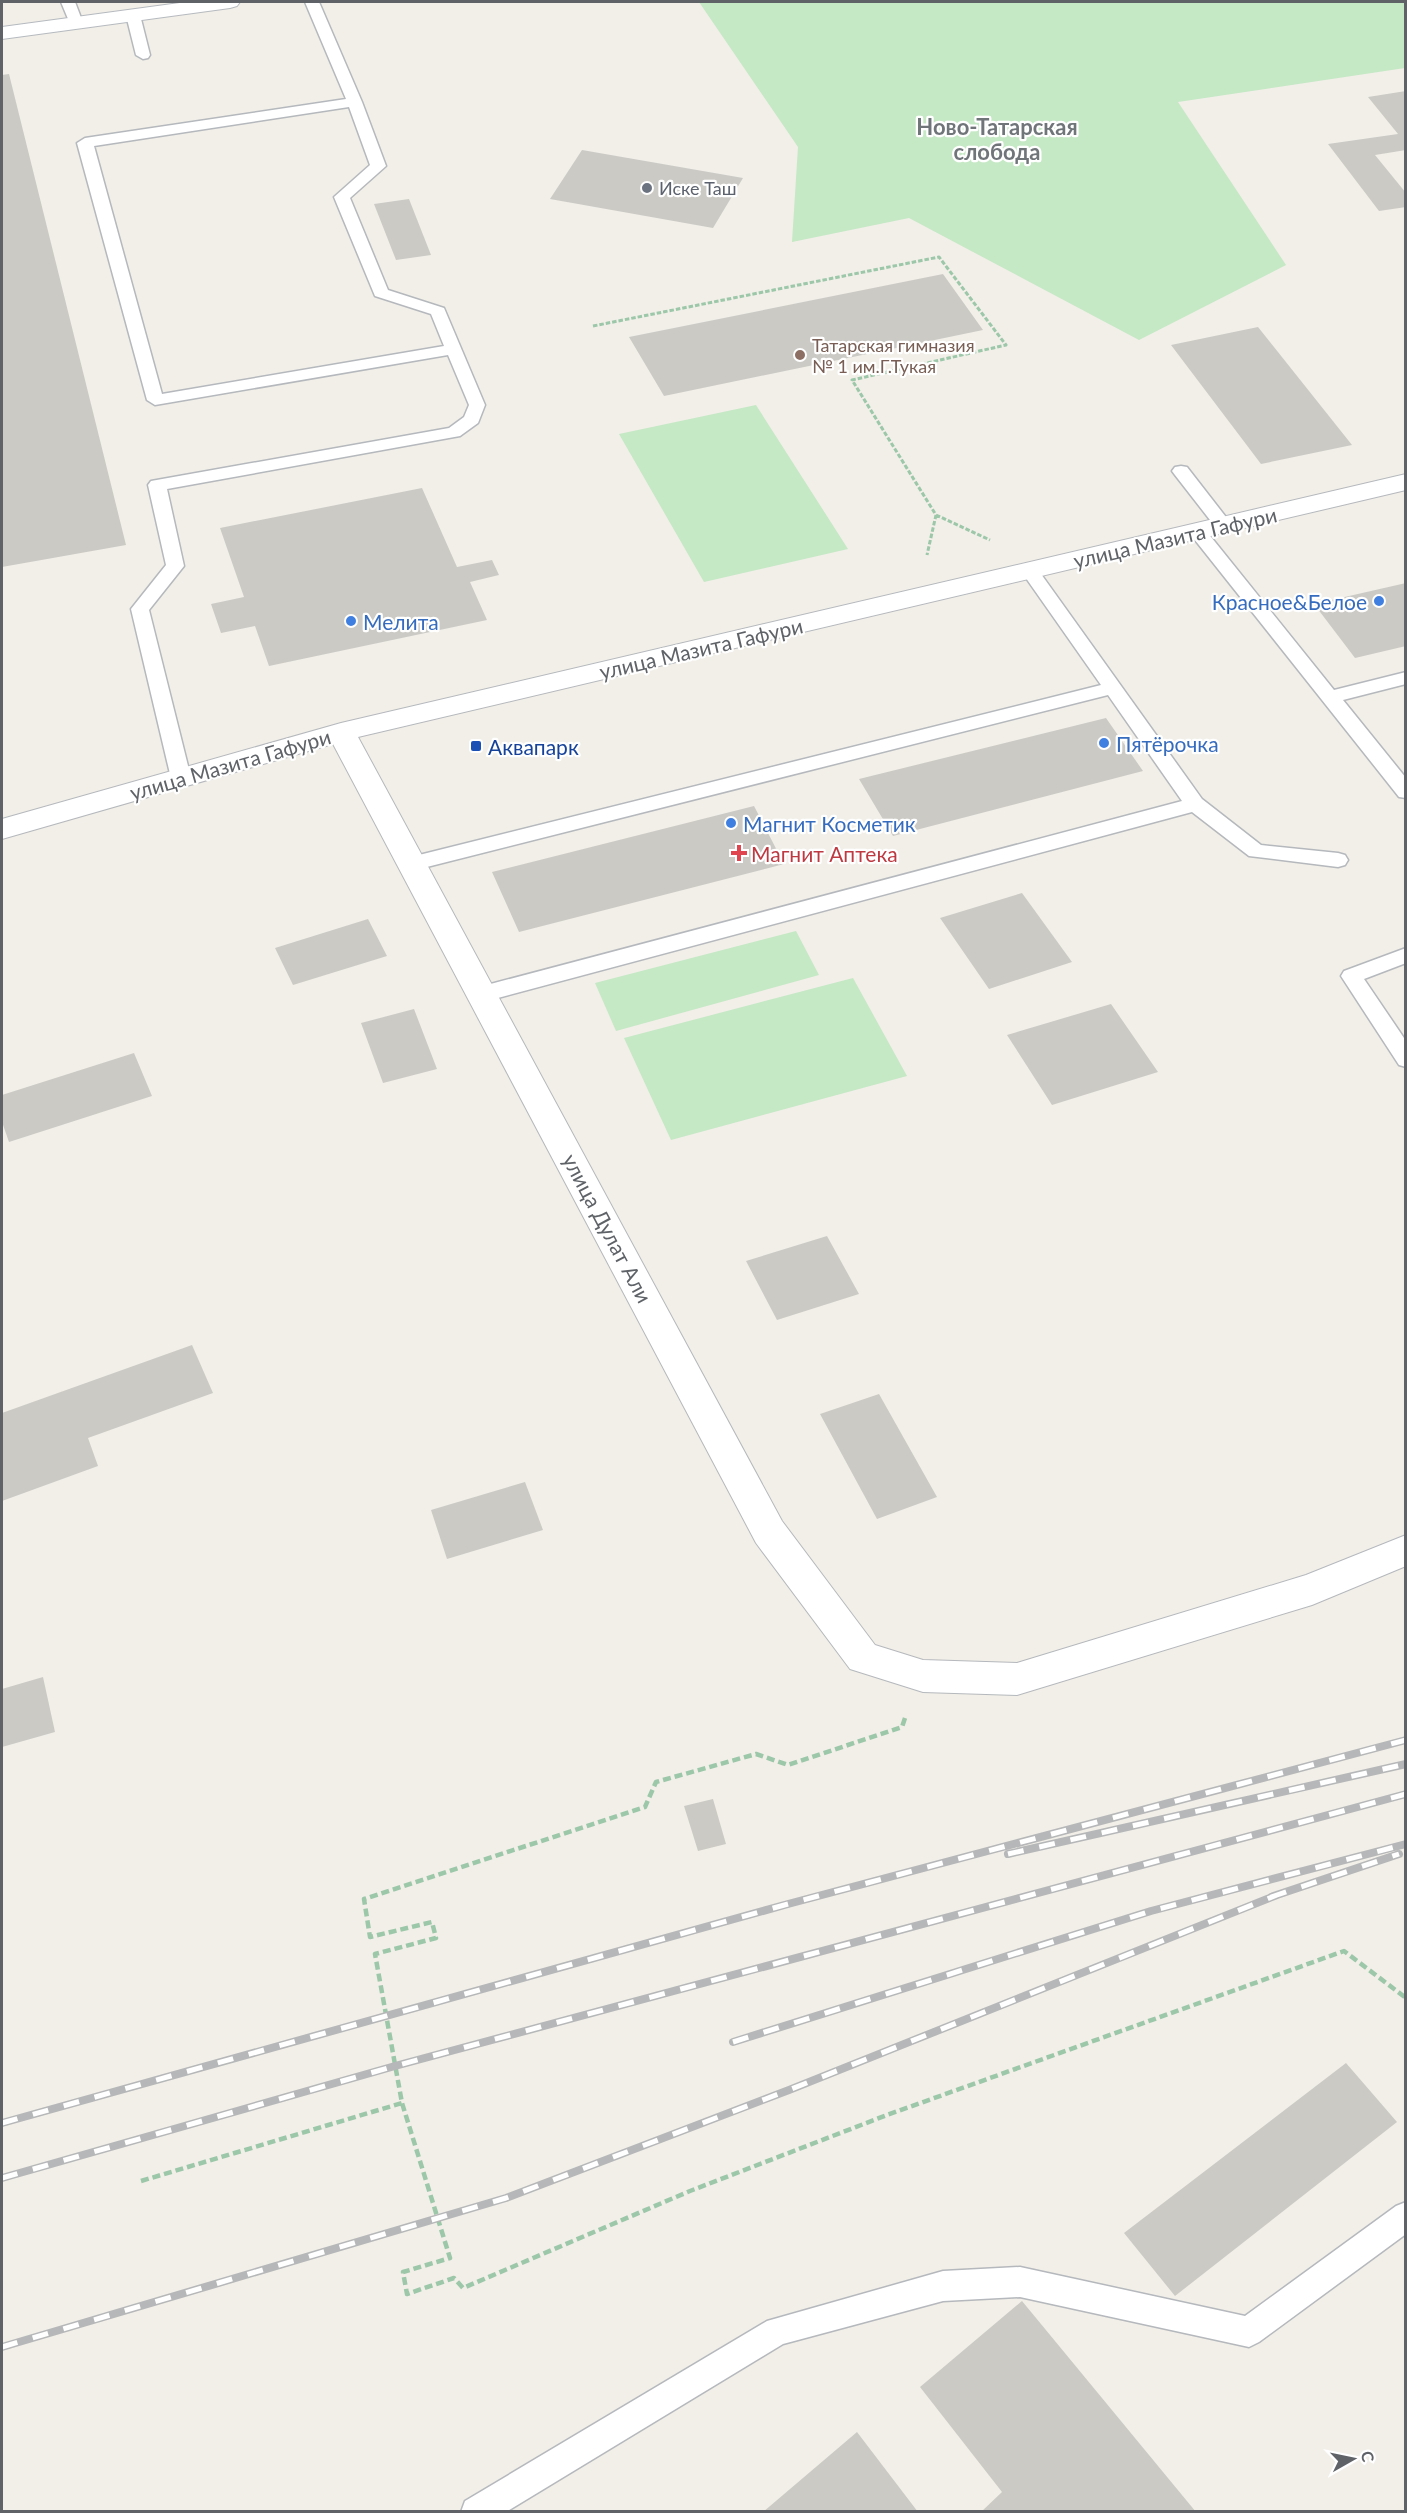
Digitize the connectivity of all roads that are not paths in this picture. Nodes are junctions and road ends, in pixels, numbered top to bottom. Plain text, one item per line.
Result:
1 (68, 2) edge
2 (230, 2) edge
3 (312, 2) edge
4 (133, 15) junction
5 (76, 23) junction
6 (2, 33) edge
7 (143, 55) dead end
8 (355, 102) junction
9 (454, 349) junction
10 (1181, 471) dead end
11 (1406, 482) edge
12 (1210, 528) junction
13 (1030, 570) junction
14 (1406, 678) edge
15 (1112, 688) junction
16 (1330, 697) junction
17 (341, 732) junction
18 (1385, 766) junction
19 (1406, 766) edge
20 (182, 778) junction
21 (1406, 792) edge
22 (1195, 804) junction
23 (2, 829) edge
24 (1338, 860) dead end
25 (411, 864) junction
26 (1406, 955) edge
27 (483, 994) junction
28 (1406, 1059) edge
29 (1406, 1550) edge
30 (1406, 2216) edge
31 (476, 2511) edge

1 - 5 lane
2 - 4 street
3 - 8 lane
4 - 5 street
4 - 7 lane
5 - 6 street
8 - 9 lane
8 - 9 lane
9 - 20 lane
10 - 12 lane
11 - 12 street, улица Мазита Гафури
12 - 13 street, улица Мазита Гафури
12 - 16 lane
13 - 15 lane
13 - 17 street, улица Мазита Гафури
14 - 16 lane
15 - 22 lane
15 - 25 lane
16 - 18 lane
17 - 20 street, улица Мазита Гафури
17 - 25 street, улица Дулат Али
18 - 19 lane
18 - 21 lane
20 - 23 street, улица Мазита Гафури
22 - 24 lane
22 - 27 lane
25 - 27 street, улица Дулат Али
26 - 28 lane
27 - 29 street, улица Дулат Али
30 - 31 lane

